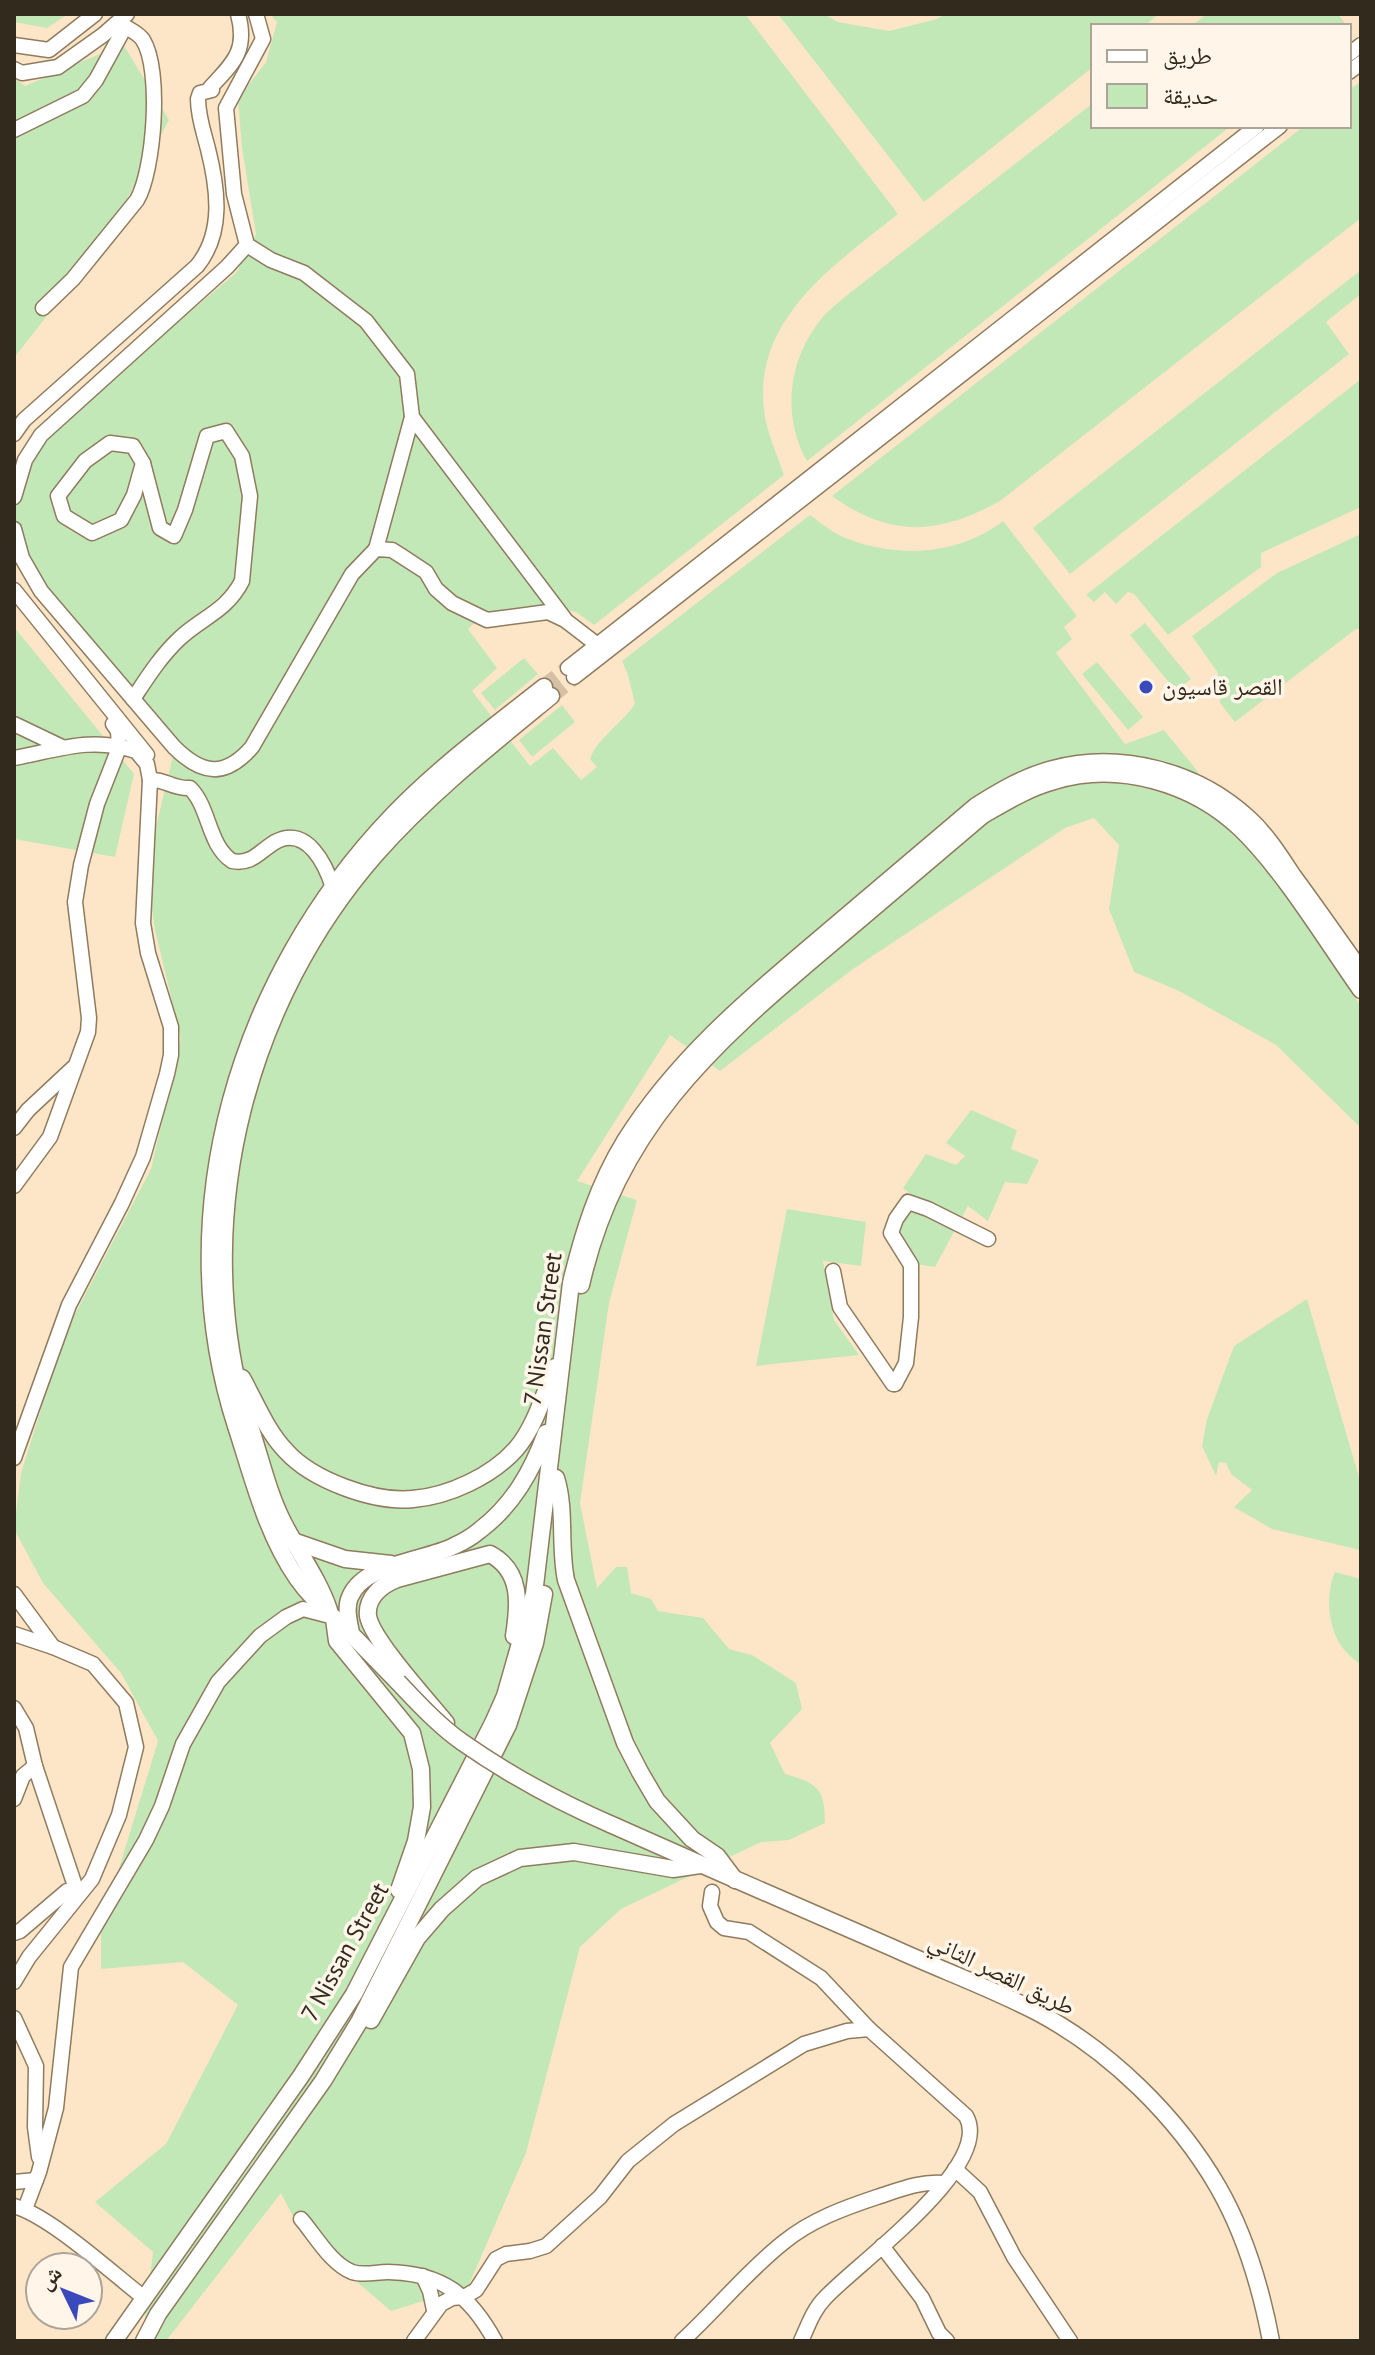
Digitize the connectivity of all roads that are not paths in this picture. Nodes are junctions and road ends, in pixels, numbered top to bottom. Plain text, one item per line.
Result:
1 (95, 14) edge
2 (238, 14) edge
3 (256, 14) edge
4 (123, 21) edge
5 (14, 45) edge
6 (14, 69) edge
7 (1254, 128) edge
8 (1277, 128) edge
9 (14, 130) edge
10 (247, 245) junction
11 (43, 308) dead end
12 (412, 417) junction
13 (14, 434) edge
14 (143, 463) junction
15 (14, 497) edge
16 (14, 529) edge
17 (376, 549) junction
18 (14, 590) edge
19 (565, 620) junction
20 (602, 648) junction
21 (571, 673) tunnel mouth
22 (133, 699) junction
23 (14, 724) edge
24 (113, 724) dead end
25 (62, 747) junction
26 (119, 748) junction
27 (14, 758) edge
28 (150, 780) junction
29 (178, 789) junction
30 (333, 888) junction
31 (1361, 971) edge
32 (1361, 990) edge
33 (75, 1066) junction
34 (14, 1128) edge
35 (14, 1186) edge
36 (988, 1239) dead end
37 (833, 1271) dead end
38 (563, 1347) junction
39 (233, 1362) junction
40 (556, 1405) junction
41 (14, 1458) edge
42 (556, 1478) junction
43 (293, 1541) junction
44 (400, 1564) junction
45 (14, 1594) edge
46 (332, 1617) junction
47 (351, 1633) junction
48 (14, 1634) edge
49 (53, 1647) junction
50 (403, 1679) junction
51 (505, 1696) junction
52 (14, 1708) edge
53 (35, 1766) junction
54 (14, 1799) edge
55 (701, 1865) junction
56 (736, 1881) junction
57 (80, 1889) junction
58 (712, 1892) dead end
59 (393, 1917) junction
60 (14, 1933) edge
61 (14, 1982) edge
62 (14, 2018) edge
63 (869, 2029) junction
64 (323, 2081) junction
65 (955, 2169) junction
66 (38, 2174) junction
67 (14, 2182) edge
68 (943, 2183) junction
69 (20, 2208) edge
70 (301, 2219) dead end
71 (882, 2246) junction
72 (423, 2276) junction
73 (143, 2297) junction
74 (464, 2297) junction
75 (434, 2310) junction
76 (114, 2341) edge
77 (144, 2341) edge
78 (414, 2341) edge
79 (495, 2341) edge
80 (682, 2341) edge
81 (801, 2341) edge
82 (947, 2341) edge
83 (1070, 2341) edge
84 (1271, 2341) edge

1 - 5 street
2 - 13 street
3 - 10 street
4 - 6 street
4 - 9 street
4 - 11 street
7 - 20 street
8 - 20 street
10 - 12 street
10 - 15 street
12 - 17 street
12 - 19 street
14 - 14 street
14 - 22 street
16 - 22 street
17 - 19 street
17 - 22 street
18 - 29 street
19 - 20 street
20 - 21 street
23 - 25 street
24 - 26 street
25 - 26 street
25 - 27 street
26 - 28 street
26 - 33 street
28 - 29 street
28 - 41 street
29 - 30 street
30 - 39 main road
30 - 46 main road
31 - 38 main road, 7 Nissan Street
32 - 42 main road, 7 Nissan Street
33 - 34 street
33 - 35 street
36 - 37 street
38 - 39 main road
38 - 40 main road, 7 Nissan Street
39 - 43 main road
40 - 44 main road
40 - 51 main road, 7 Nissan Street
42 - 56 main road
42 - 64 main road, 7 Nissan Street
43 - 44 main road
43 - 46 main road
44 - 47 main road
45 - 49 street
46 - 47 main road
46 - 59 main road
46 - 66 street
47 - 50 main road
48 - 49 street
49 - 57 street
50 - 51 main road
50 - 55 main road, طريق القصر الثاني, bridge
51 - 59 main road, 7 Nissan Street
52 - 53 street
53 - 54 street
53 - 57 street
55 - 56 main road, طريق القصر الثاني
55 - 64 main road
56 - 84 main road, طريق القصر الثاني
57 - 60 street
57 - 61 street
58 - 63 street
59 - 73 main road, 7 Nissan Street
62 - 66 street
63 - 65 street
63 - 74 street
64 - 77 main road, 7 Nissan Street
65 - 68 street
65 - 83 street
66 - 67 street
66 - 69 street
68 - 71 street
68 - 80 street
69 - 73 street
70 - 72 street
71 - 81 street
71 - 82 street
72 - 74 street
72 - 75 street
73 - 76 main road, 7 Nissan Street
74 - 75 street
74 - 79 street
75 - 78 street

